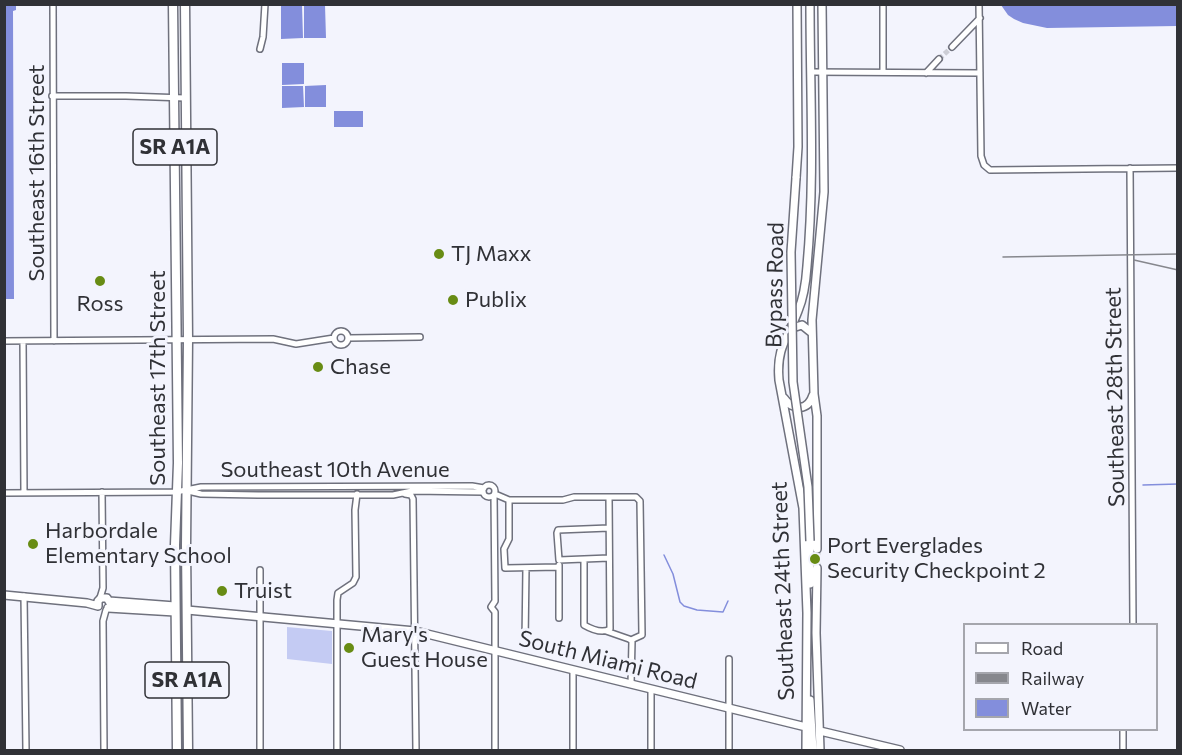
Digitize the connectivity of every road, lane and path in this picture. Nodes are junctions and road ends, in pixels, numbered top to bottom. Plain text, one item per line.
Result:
1 (53, 4) edge
2 (173, 4) edge
3 (185, 4) edge
4 (265, 4) edge
5 (797, 4) edge
6 (810, 4) edge
7 (822, 4) edge
8 (883, 4) edge
9 (980, 4) edge
10 (810, 14) junction
11 (822, 14) junction
12 (980, 18) junction
13 (951, 47) tunnel mouth
14 (260, 49) dead end
15 (939, 59) tunnel mouth
16 (811, 72) junction
17 (823, 72) junction
18 (883, 72) junction
19 (926, 72) junction
20 (980, 73) junction
21 (52, 96) junction
22 (174, 97) junction
23 (185, 98) junction
24 (812, 122) junction
25 (823, 122) junction
26 (1130, 168) junction
27 (1178, 168) edge
28 (811, 202) junction
29 (822, 218) junction
30 (175, 219) junction
31 (810, 232) junction
32 (175, 236) junction
33 (187, 239) junction
34 (819, 247) junction
35 (187, 254) junction
36 (789, 329) junction
37 (812, 333) junction
38 (420, 337) dead end
39 (334, 338) junction
40 (349, 338) junction
41 (176, 340) junction
42 (189, 340) junction
43 (4, 341) edge
44 (23, 341) junction
45 (54, 341) junction
46 (814, 394) junction
47 (783, 396) junction
48 (358, 487) junction
49 (320, 488) junction
50 (187, 490) junction
51 (484, 490) junction
52 (102, 492) junction
53 (176, 492) junction
54 (4, 493) edge
55 (24, 493) junction
56 (400, 493) junction
57 (320, 495) junction
58 (357, 495) junction
59 (494, 495) junction
60 (609, 497) junction
61 (509, 500) junction
62 (609, 528) junction
63 (817, 549) tunnel mouth
64 (609, 558) junction
65 (584, 559) junction
66 (559, 564) junction
67 (814, 566) junction
68 (526, 568) junction
69 (260, 570) dead end
70 (175, 593) junction
71 (4, 595) edge
72 (24, 596) junction
73 (103, 604) junction
74 (175, 609) junction
75 (187, 610) junction
76 (807, 613) junction
77 (260, 618) junction
78 (559, 618) dead end
79 (1133, 623) edge
80 (337, 625) junction
81 (415, 631) junction
82 (606, 632) junction
83 (631, 640) junction
84 (525, 642) dead end
85 (495, 650) junction
86 (817, 657) junction
87 (729, 659) dead end
88 (806, 662) junction
89 (573, 670) junction
90 (806, 676) junction
91 (630, 684) junction
92 (651, 689) junction
93 (729, 710) junction
94 (806, 727) junction
95 (820, 731) junction
96 (1123, 731) edge
97 (26, 750) edge
98 (104, 750) edge
99 (177, 750) edge
100 (188, 750) edge
101 (261, 750) edge
102 (337, 750) edge
103 (416, 750) edge
104 (495, 750) edge
105 (573, 750) edge
106 (651, 750) edge
107 (729, 750) edge
108 (806, 750) edge
109 (813, 750) edge
110 (820, 750) edge
111 (900, 750) edge
112 (1123, 750) edge

1 - 21 street, Southeast 16th Street
2 - 22 main road, Southeast 17th Street / SR A1A
3 - 23 main road, Southeast 17th Street / SR A1A
4 - 14 street
5 - 67 street, Bypass Road, bridge
6 - 10 street, Southeast 24th Street
7 - 11 street, Southeast 24th Street
8 - 18 street
9 - 12 street
10 - 11 street
10 - 16 street, Southeast 24th Street
11 - 17 street, Southeast 24th Street
12 - 13 street
12 - 20 street
15 - 19 street
16 - 17 street
16 - 24 street, Southeast 24th Street
17 - 18 street
17 - 25 street, Southeast 24th Street
18 - 19 street
19 - 20 street
20 - 26 street
21 - 22 street
21 - 45 street, Southeast 16th Street
22 - 23 street
22 - 30 main road, Southeast 17th Street / SR A1A
23 - 33 main road, Southeast 17th Street / SR A1A
24 - 25 street
24 - 28 street, Southeast 24th Street
25 - 29 street, Southeast 24th Street
26 - 27 street
26 - 79 street, Southeast 28th Street
28 - 29 street
28 - 31 street, Southeast 24th Street
29 - 34 street, Southeast 24th Street
30 - 32 main road, Southeast 17th Street / SR A1A
30 - 33 main road
31 - 34 street
31 - 36 street, Southeast 24th Street
32 - 35 main road
32 - 41 main road, Southeast 17th Street / SR A1A
33 - 35 main road, Southeast 17th Street / SR A1A
34 - 37 street, Southeast 24th Street
35 - 42 main road, Southeast 17th Street / SR A1A
36 - 37 street
36 - 47 street, Southeast 24th Street
37 - 46 street, Southeast 24th Street
38 - 40 street
39 - 40 street
39 - 40 street
39 - 42 street
41 - 42 street
41 - 45 street
41 - 53 main road, Southeast 17th Street / SR A1A
42 - 50 main road, Southeast 17th Street / SR A1A
43 - 44 street
44 - 45 street
44 - 55 street
46 - 47 street
46 - 63 street, Southeast 24th Street
47 - 76 street, Southeast 24th Street
48 - 49 street, Southeast 10th Avenue
48 - 51 street, Southeast 10th Avenue
48 - 58 street
49 - 50 street, Southeast 10th Avenue
49 - 57 street
50 - 53 street, Southeast 10th Avenue
50 - 57 street, Southeast 10th Avenue
50 - 75 main road, Southeast 17th Street / SR A1A
51 - 56 street, Southeast 10th Avenue
51 - 59 street, Southeast 10th Avenue
51 - 59 street, Southeast 10th Avenue
52 - 53 street, Southeast 10th Avenue
52 - 55 street, Southeast 10th Avenue
52 - 73 street
53 - 70 main road, Southeast 17th Street / SR A1A
54 - 55 street, Southeast 10th Avenue
56 - 58 street, Southeast 10th Avenue
56 - 81 street
57 - 58 street, Southeast 10th Avenue
58 - 80 street
59 - 61 street, Southeast 10th Avenue
59 - 85 street
60 - 61 street, Southeast 10th Avenue
60 - 62 street
60 - 83 street, Southeast 10th Avenue
61 - 68 street
62 - 64 street
62 - 66 street
64 - 65 street
64 - 82 street
65 - 66 street
65 - 82 street
66 - 68 street
66 - 78 street
67 - 76 street, Bypass Road
67 - 86 street, Southeast 24th Street
68 - 84 street
69 - 77 street
70 - 74 main road, Southeast 17th Street / SR A1A
70 - 75 main road
71 - 72 street
72 - 73 street
72 - 97 street
73 - 74 street
73 - 98 street
74 - 99 main road, Southeast 17th Street / SR A1A
75 - 77 street, South Miami Road
75 - 100 main road, Southeast 17th Street / SR A1A
76 - 88 street, Southeast 24th Street
77 - 80 street, South Miami Road
77 - 101 street
80 - 81 street, South Miami Road
80 - 102 street
81 - 85 street, South Miami Road
81 - 103 street
82 - 83 street
83 - 91 street
85 - 89 street, South Miami Road
85 - 104 street
86 - 88 street
86 - 95 street, Southeast 24th Street
87 - 93 street
88 - 90 street, Southeast 24th Street
89 - 91 street, South Miami Road
89 - 105 street
90 - 94 street, Southeast 24th Street
90 - 109 street
91 - 92 street, South Miami Road
92 - 93 street, South Miami Road
92 - 106 street
93 - 94 street, South Miami Road
93 - 107 street
94 - 108 street, Southeast 24th Street
95 - 110 street, Southeast 24th Street
95 - 111 street
96 - 112 street

